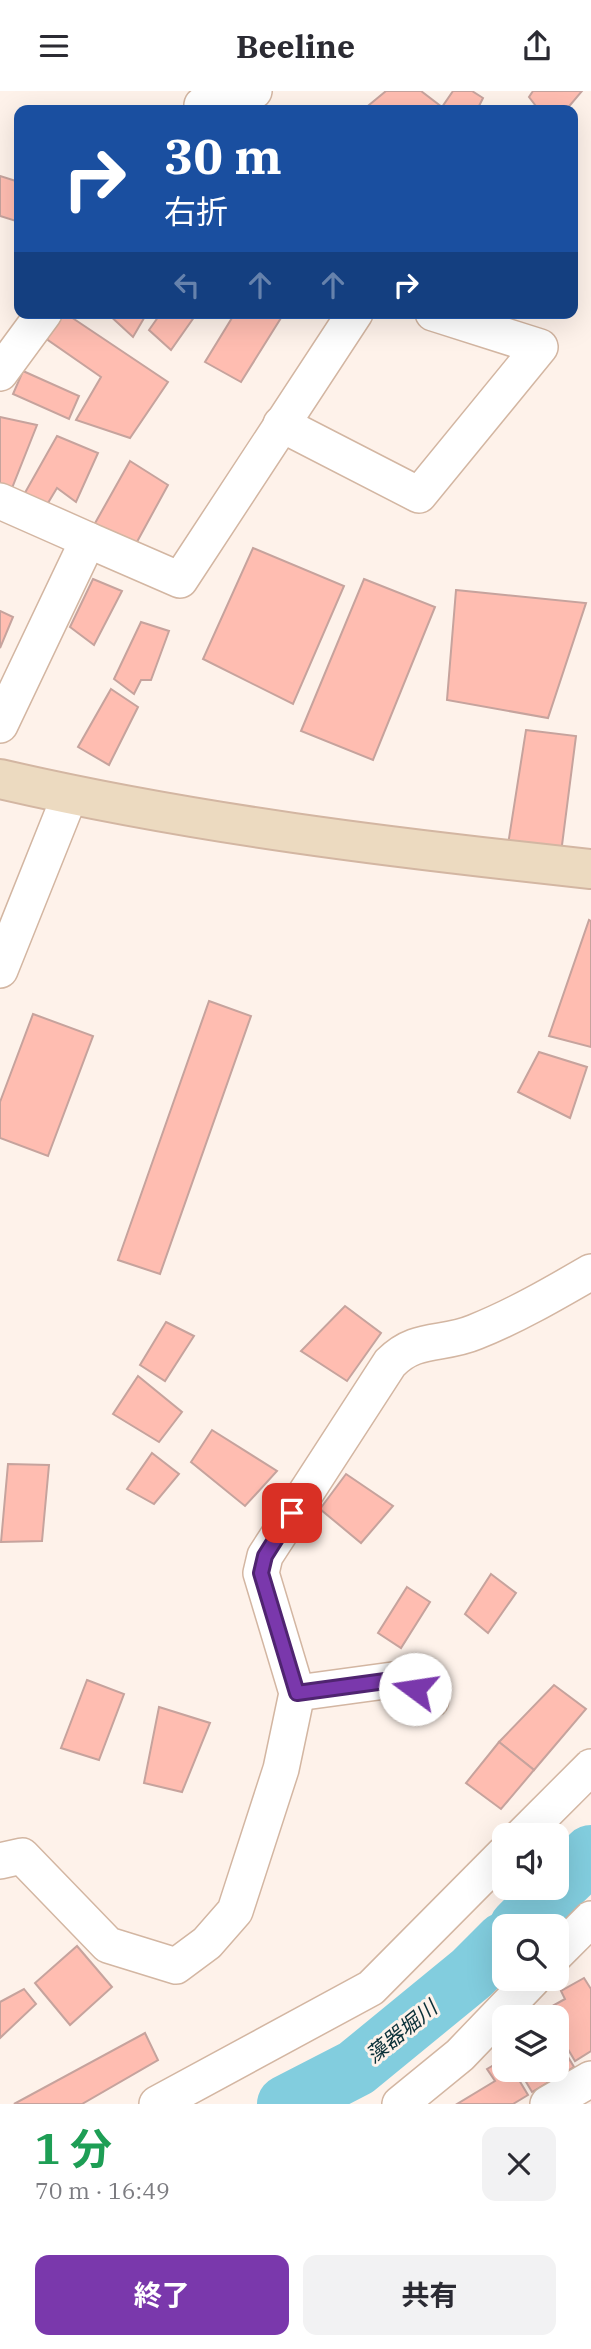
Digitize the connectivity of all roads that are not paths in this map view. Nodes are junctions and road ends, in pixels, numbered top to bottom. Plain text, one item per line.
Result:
1 (259, 98) edge
2 (202, 102) edge
3 (40, 319) edge
4 (351, 319) edge
5 (452, 319) edge
6 (0, 373) edge
7 (281, 424) junction
8 (0, 501) edge
9 (88, 540) junction
10 (0, 725) edge
11 (0, 779) edge
12 (70, 795) junction
13 (591, 869) edge
14 (0, 970) edge
15 (591, 1272) edge
16 (297, 1693) junction
17 (431, 1700) dead end
18 (591, 1767) edge
19 (535, 1823) edge
20 (0, 1861) edge
21 (492, 1866) edge
22 (591, 1919) edge
23 (569, 1941) edge
24 (521, 1991) edge
25 (591, 2079) edge
26 (157, 2104) edge
27 (400, 2104) edge
28 (548, 2104) edge

1 - 2 street
3 - 6 street
4 - 7 street
5 - 7 street
7 - 9 street
8 - 9 street
9 - 10 street
11 - 12 street
12 - 13 street
12 - 14 street
15 - 16 street
16 - 17 street
16 - 20 street
18 - 19 street
21 - 26 street
22 - 23 street
24 - 27 street
25 - 28 street

